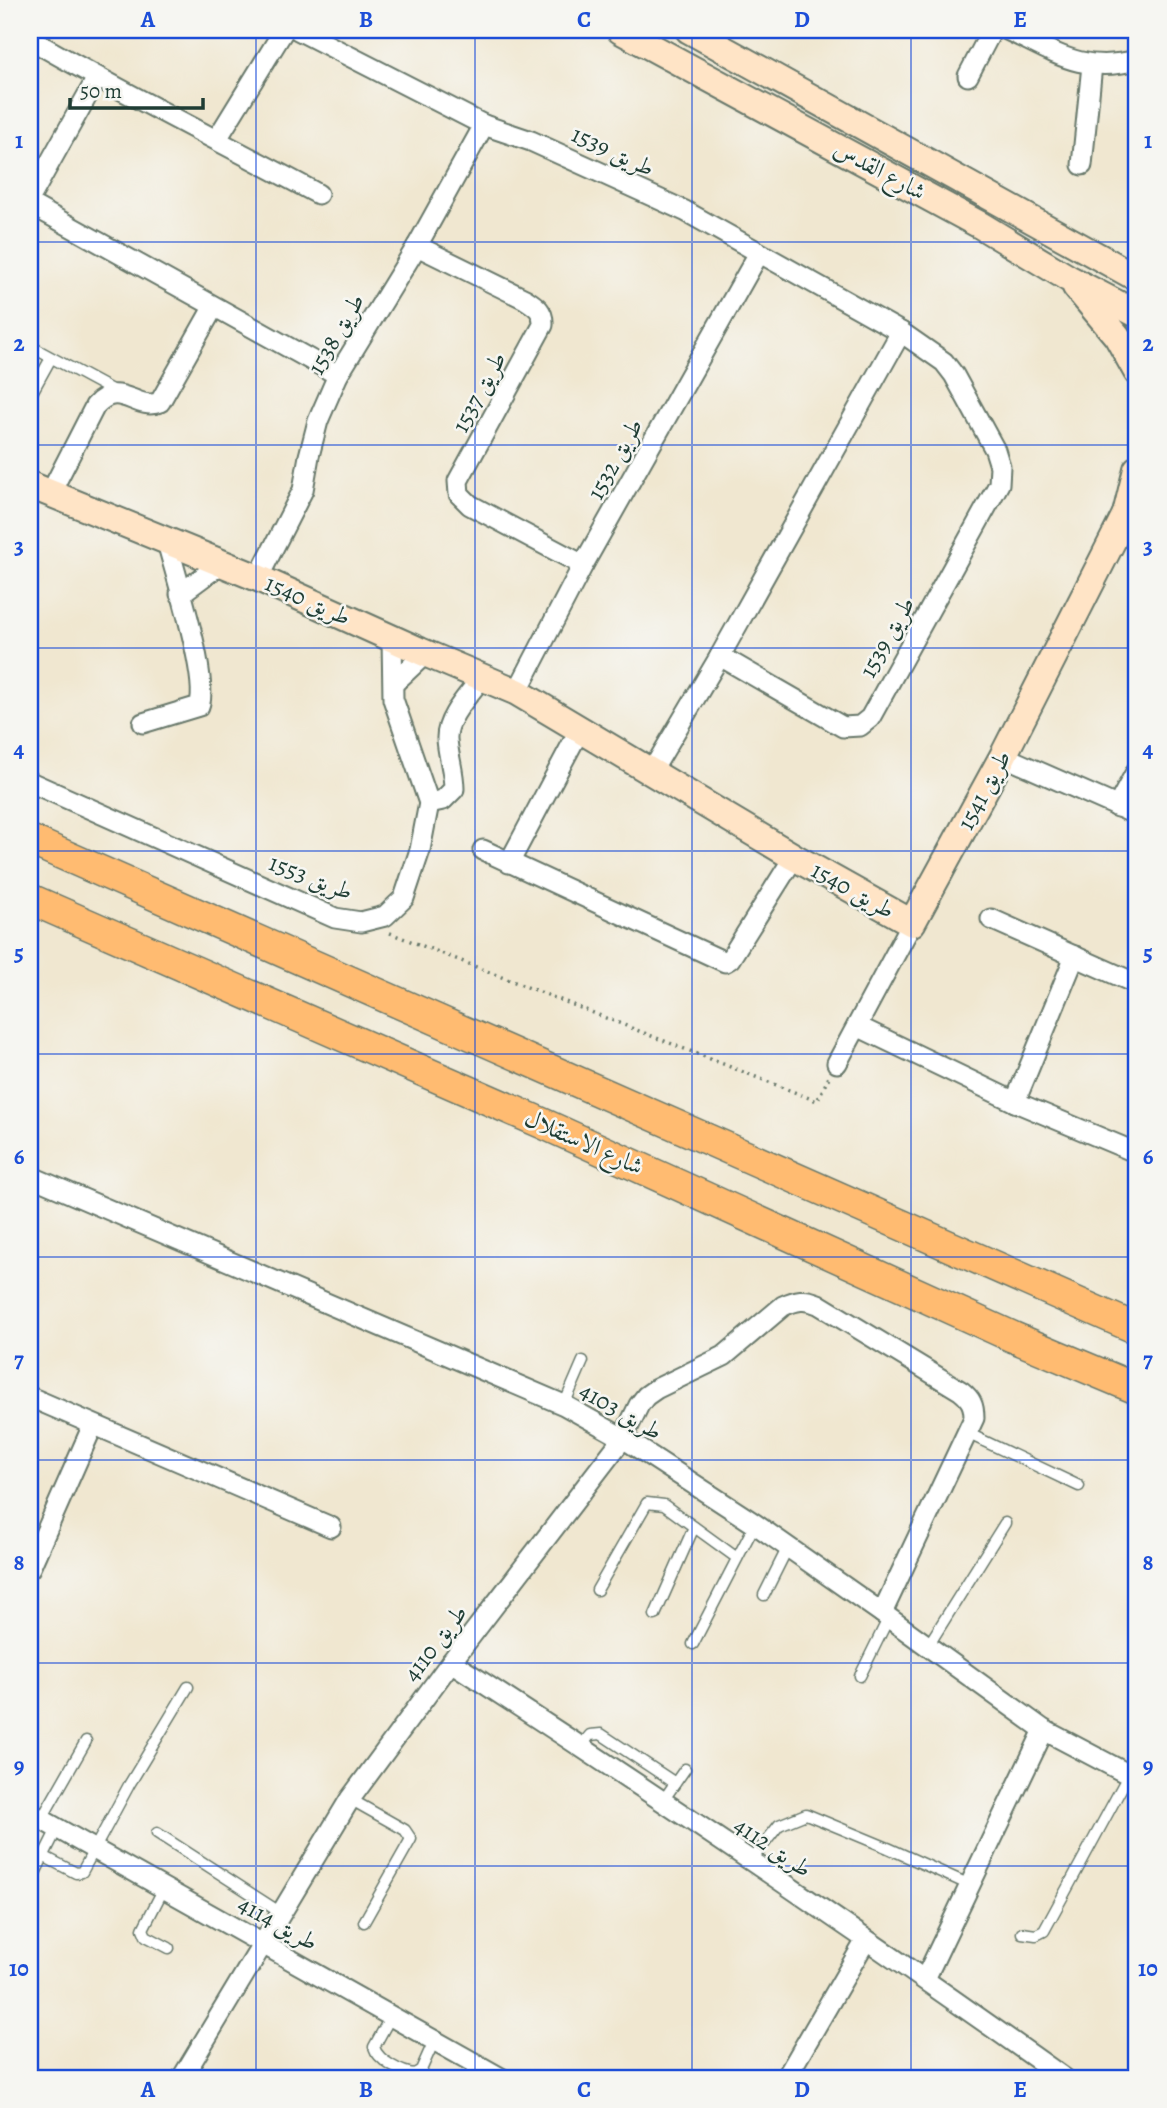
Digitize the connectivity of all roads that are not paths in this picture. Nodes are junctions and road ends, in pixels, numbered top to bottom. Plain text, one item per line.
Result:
1 (284, 30) edge
2 (298, 30) edge
3 (620, 30) edge
4 (689, 30) edge
5 (992, 30) edge
6 (1018, 32) edge
7 (30, 39) edge
8 (1137, 60) edge
9 (1092, 65) junction
10 (968, 76) dead end
11 (97, 78) junction
12 (484, 125) junction
13 (217, 139) junction
14 (1082, 165) dead end
15 (318, 194) dead end
16 (30, 198) edge
17 (30, 204) edge
18 (417, 246) junction
19 (1086, 248) junction
20 (759, 253) junction
21 (1137, 263) edge
22 (1068, 278) junction
23 (1137, 278) edge
24 (213, 308) junction
25 (1137, 314) edge
26 (901, 332) junction
27 (30, 346) edge
28 (51, 358) junction
29 (1137, 372) edge
30 (338, 375) junction
31 (117, 394) junction
32 (30, 396) edge
33 (1137, 469) edge
34 (40, 489) edge
35 (1132, 506) edge
36 (166, 538) junction
37 (222, 563) junction
38 (583, 565) junction
39 (258, 578) junction
40 (180, 594) junction
41 (392, 638) junction
42 (426, 653) junction
43 (720, 656) junction
44 (482, 677) junction
45 (394, 683) junction
46 (517, 692) junction
47 (143, 723) dead end
48 (579, 731) junction
49 (1003, 755) junction
50 (652, 771) junction
51 (1137, 771) edge
52 (30, 782) edge
53 (429, 803) junction
54 (1117, 807) junction
55 (1137, 815) edge
56 (30, 840) edge
57 (483, 850) dead end
58 (794, 858) junction
59 (509, 863) junction
60 (30, 899) edge
61 (991, 919) dead end
62 (912, 923) junction
63 (1075, 956) junction
64 (1137, 984) edge
65 (858, 1026) junction
66 (837, 1063) road end
67 (1015, 1102) junction
68 (1137, 1153) edge
69 (30, 1176) edge
70 (1137, 1329) edge
71 (583, 1361) dead end
72 (1137, 1389) edge
73 (30, 1397) edge
74 (564, 1405) junction
75 (93, 1425) junction
76 (967, 1433) junction
77 (623, 1438) junction
78 (1079, 1486) dead end
79 (1005, 1523) dead end
80 (755, 1524) junction
81 (331, 1527) dead end
82 (694, 1527) junction
83 (788, 1547) junction
84 (737, 1558) junction
85 (30, 1568) edge
86 (597, 1590) dead end
87 (764, 1595) dead end
88 (655, 1615) dead end
89 (886, 1615) junction
90 (693, 1644) dead end
91 (928, 1646) junction
92 (451, 1662) junction
93 (860, 1676) dead end
94 (188, 1688) dead end
95 (1044, 1730) junction
96 (86, 1741) dead end
97 (581, 1746) junction
98 (685, 1769) dead end
99 (1133, 1777) edge
100 (675, 1783) junction
101 (350, 1799) junction
102 (662, 1802) junction
103 (43, 1820) edge
104 (157, 1833) dead end
105 (94, 1849) junction
106 (43, 1856) junction
107 (750, 1862) junction
108 (30, 1883) edge
109 (970, 1885) junction
110 (164, 1888) junction
111 (281, 1913) junction
112 (364, 1922) dead end
113 (1023, 1933) dead end
114 (866, 1940) junction
115 (263, 1943) junction
116 (169, 1948) dead end
117 (925, 1979) junction
118 (391, 2016) junction
119 (435, 2041) junction
120 (473, 2071) edge
121 (182, 2078) edge
122 (501, 2078) edge
123 (786, 2078) edge
124 (1064, 2078) edge

1 - 13 street
2 - 12 street, طريق 1539
3 - 22 street, شارع القدس
4 - 19 street, شارع القدس
5 - 10 street
6 - 9 street
7 - 11 street
8 - 9 street
9 - 14 street
11 - 13 street
11 - 16 street
12 - 18 street, طريق 1538
12 - 20 street, طريق 1539
13 - 15 street
17 - 24 street
18 - 30 street, طريق 1538
18 - 38 street, طريق 1537
19 - 21 street
19 - 23 street, شارع القدس
20 - 26 street, طريق 1539
20 - 38 street, طريق 1532
22 - 25 street, شارع القدس
22 - 29 street
24 - 30 street
24 - 31 street
26 - 43 street
26 - 43 street, طريق 1539
27 - 28 lane
28 - 31 lane
28 - 32 lane
30 - 39 street, طريق 1538
31 - 34 street
33 - 35 street, طريق 1541
34 - 36 street, طريق 1540
35 - 49 street, طريق 1541
36 - 37 street, طريق 1540
36 - 40 street
37 - 39 street, طريق 1540
37 - 40 street
38 - 46 street, طريق 1532
39 - 41 street, طريق 1540
40 - 47 street
41 - 42 street, طريق 1540
41 - 45 street, طريق 1553
42 - 44 street, طريق 1540
42 - 45 street
43 - 50 street
44 - 46 street, طريق 1540
44 - 53 street
45 - 53 street, طريق 1553
46 - 48 street, طريق 1540
48 - 50 street, طريق 1540
48 - 59 street
49 - 54 street
49 - 62 street, طريق 1541
50 - 58 street, طريق 1540
51 - 54 street
52 - 53 street, طريق 1553
54 - 55 street
56 - 70 main road
57 - 59 street, طريق 1540
58 - 59 street, طريق 1540
58 - 62 street, طريق 1540
60 - 72 main road, شارع الاستقلال
61 - 63 street
62 - 65 street, طريق 1541
63 - 64 street
63 - 67 street
65 - 66 street, طريق 1541
65 - 67 street
67 - 68 street
69 - 74 street, طريق 4103
71 - 74 lane
73 - 75 street
74 - 77 street, طريق 4103
75 - 81 street
75 - 85 street
76 - 77 street, طريق 4110
76 - 78 lane
76 - 89 street
77 - 80 street, طريق 4103
77 - 92 street, طريق 4110
79 - 91 lane
80 - 83 street, طريق 4103
80 - 84 lane
82 - 84 lane
82 - 86 lane
82 - 88 lane
83 - 87 lane
83 - 89 street, طريق 4103
84 - 90 lane
89 - 91 street, طريق 4103
89 - 93 lane
91 - 95 street, طريق 4103
92 - 97 street, طريق 4112
92 - 101 street, طريق 4110
94 - 105 lane
95 - 99 street, طريق 4103
95 - 109 street
96 - 103 lane
97 - 100 lane
97 - 102 street, طريق 4112
98 - 100 lane
99 - 113 lane
100 - 102 lane
101 - 111 street, طريق 4110
101 - 112 lane
102 - 107 street, طريق 4112
103 - 105 street, طريق 4114
103 - 106 lane
104 - 111 lane
105 - 106 lane
105 - 110 street, طريق 4114
106 - 108 lane
107 - 109 lane
107 - 114 street, طريق 4112
109 - 117 street
110 - 115 street, طريق 4114
110 - 116 lane
111 - 115 street, طريق 4110
114 - 117 street, طريق 4112
114 - 123 street
115 - 118 street, طريق 4114
115 - 121 street, طريق 4110
117 - 124 street, طريق 4112
118 - 119 street, طريق 4114
118 - 119 lane
119 - 120 street, طريق 4114
120 - 122 street, طريق 4114

